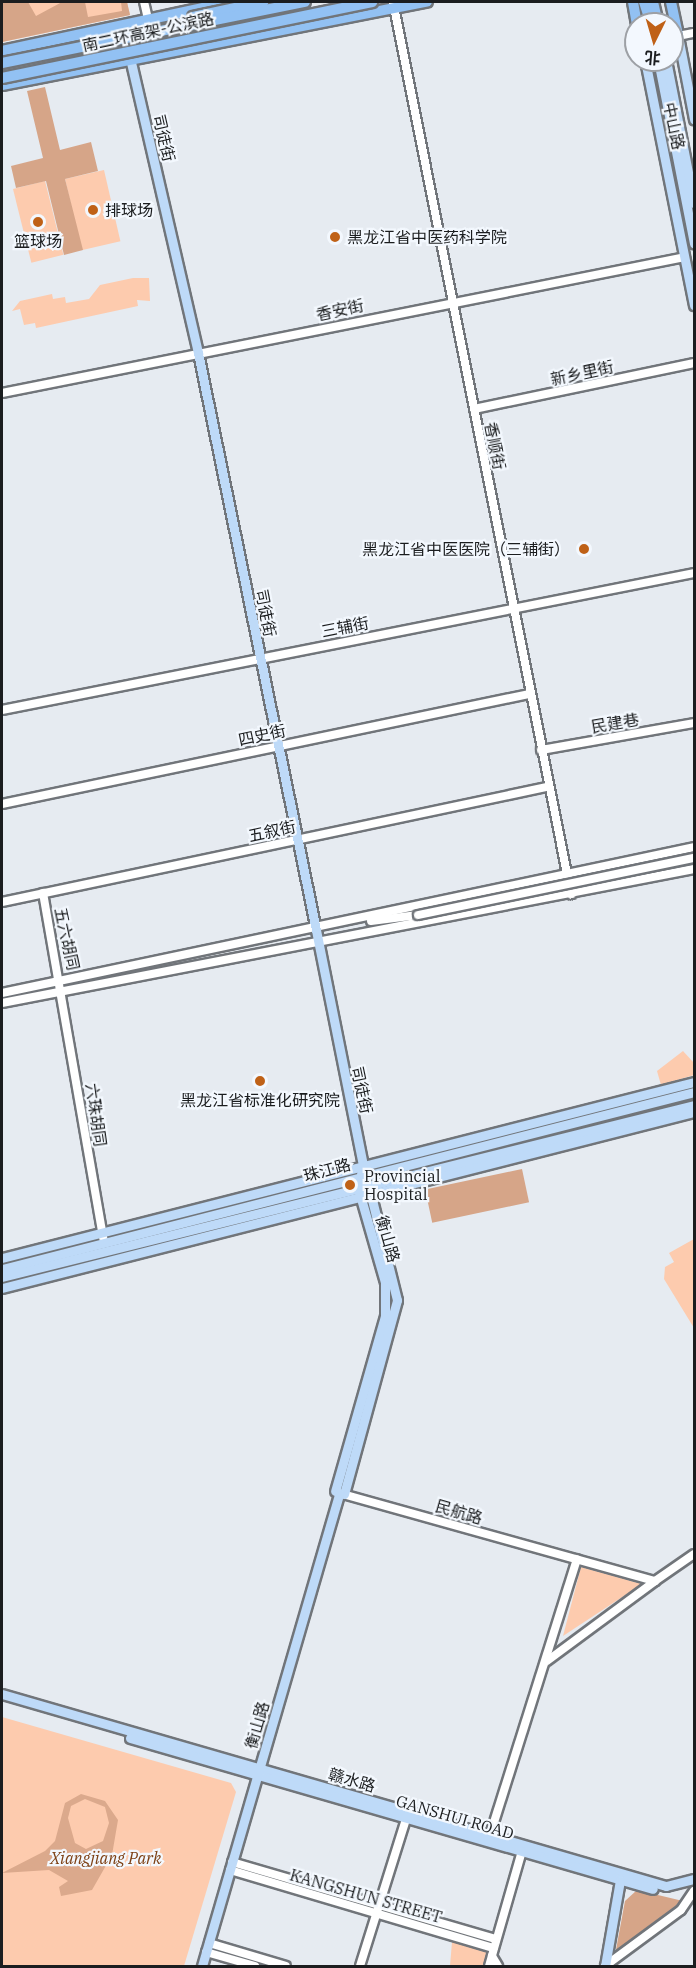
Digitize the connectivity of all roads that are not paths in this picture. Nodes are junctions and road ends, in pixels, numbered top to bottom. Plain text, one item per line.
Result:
1 (144, 2) edge
2 (230, 2) edge
3 (263, 2) edge
4 (305, 2) edge
5 (372, 2) edge
6 (426, 2) edge
7 (394, 5) edge
8 (148, 20) junction
9 (77, 47) junction
10 (2, 51) edge
11 (130, 58) junction
12 (2, 63) edge
13 (647, 72) edge
14 (660, 72) edge
15 (668, 72) edge
16 (683, 72) edge
17 (2, 78) edge
18 (2, 85) edge
19 (694, 118) edge
20 (694, 203) edge
21 (694, 243) edge
22 (685, 257) junction
23 (455, 300) junction
24 (694, 305) edge
25 (198, 353) junction
26 (694, 363) edge
27 (2, 393) edge
28 (474, 409) junction
29 (694, 573) edge
30 (512, 608) junction
31 (260, 657) junction
32 (529, 694) junction
33 (2, 710) edge
34 (694, 723) edge
35 (277, 746) junction
36 (541, 750) junction
37 (547, 787) junction
38 (2, 804) edge
39 (296, 840) junction
40 (694, 847) edge
41 (694, 858) edge
42 (694, 869) edge
43 (566, 874) junction
44 (43, 893) junction
45 (571, 894) junction
46 (2, 902) edge
47 (330, 926) junction
48 (316, 930) junction
49 (317, 941) junction
50 (62, 981) junction
51 (64, 990) junction
52 (2, 993) edge
53 (2, 1003) edge
54 (694, 1082) edge
55 (694, 1092) edge
56 (694, 1105) edge
57 (694, 1112) edge
58 (363, 1165) junction
59 (361, 1176) junction
60 (365, 1191) junction
61 (102, 1232) junction
62 (104, 1243) junction
63 (2, 1258) edge
64 (2, 1269) edge
65 (2, 1277) edge
66 (2, 1288) edge
67 (339, 1493) junction
68 (694, 1554) edge
69 (577, 1559) junction
70 (655, 1581) junction
71 (547, 1661) junction
72 (2, 1694) edge
73 (2, 1700) edge
74 (259, 1772) junction
75 (406, 1819) junction
76 (490, 1835) junction
77 (522, 1851) junction
78 (231, 1866) junction
79 (620, 1880) junction
80 (694, 1880) edge
81 (694, 1885) edge
82 (694, 1891) edge
83 (376, 1909) junction
84 (208, 1948) junction
85 (494, 1948) junction
86 (202, 1966) edge
87 (255, 1966) edge
88 (286, 1966) edge
89 (360, 1966) edge
90 (489, 1966) edge
91 (498, 1966) edge
92 (605, 1966) edge

1 - 8 street
2 - 8 highway
3 - 9 highway, bridge
4 - 9 highway, 南二环高架-公滨路, bridge
5 - 17 highway, 南二环高架-公滨路, bridge
6 - 7 highway
7 - 11 highway
7 - 23 street, 香顺街
8 - 10 highway
8 - 11 street
9 - 12 highway, 南二环高架-公滨路, bridge
11 - 18 highway
11 - 25 main road, 司徒街
13 - 22 main road, 中山路
14 - 21 main road, 中山路
15 - 20 main road, 中山路
16 - 19 main road, 中山路
22 - 23 street, 香安街
22 - 24 main road, 中山路
23 - 25 street, 香安街
23 - 28 street, 香顺街
25 - 27 street, 香安街
25 - 31 main road, 司徒街
26 - 28 street, 新乡里街
28 - 30 street, 香顺街
29 - 30 street, 三辅街
30 - 31 street, 三辅街
30 - 32 street, 香顺街
31 - 33 street, 三辅街
31 - 35 main road, 司徒街
32 - 35 street, 四史街
32 - 36 street, 香顺街
34 - 36 street, 民建巷
35 - 38 street, 四史街
35 - 39 main road, 司徒街
36 - 37 street, 香顺街
37 - 39 street, 五叙街
37 - 43 street, 香顺街
39 - 44 street, 五叙街
39 - 48 main road, 司徒街
40 - 43 street
41 - 47 street, bridge
42 - 45 street
43 - 45 street, 香顺街
43 - 47 street
44 - 46 street, 五叙街
44 - 50 street, 五六胡同
45 - 49 street
47 - 48 street
48 - 49 main road, 司徒街
48 - 50 street
49 - 51 street
49 - 58 main road, 司徒街
50 - 51 street, 五六胡同
50 - 52 street
51 - 53 street
51 - 61 street, 六珠胡同
54 - 58 main road, 珠江路
55 - 59 main road, 珠江路
56 - 60 main road, 珠江路
57 - 60 main road, 珠江路
58 - 59 main road, 司徒街
58 - 61 main road, 珠江路
59 - 60 main road, 衡山路
59 - 62 main road, 珠江路
60 - 65 main road, 珠江路
60 - 66 main road, 珠江路
60 - 67 main road, 衡山路
61 - 62 street, 六珠胡同
61 - 63 main road, 珠江路
62 - 64 main road, 珠江路
67 - 69 street, 民航路
67 - 74 main road, 衡山路
68 - 70 street
69 - 70 street, 民航路
69 - 71 street
70 - 71 street
71 - 76 street
72 - 74 main road, 赣水路
73 - 74 main road, GANSHUI ROAD
74 - 75 main road, GANSHUI ROAD
74 - 76 main road, 赣水路
74 - 78 main road, 衡山路
75 - 77 main road, GANSHUI ROAD
75 - 83 street
76 - 80 main road, 赣水路
77 - 79 main road, GANSHUI ROAD
77 - 85 street
78 - 83 street, KANGSHUN STREET
78 - 84 main road, 衡山路
79 - 81 main road, GANSHUI ROAD
79 - 92 main road
82 - 92 street
83 - 85 street, KANGSHUN STREET
83 - 89 street
84 - 86 main road, 衡山路
84 - 87 street
84 - 88 street
85 - 90 street
85 - 91 street

